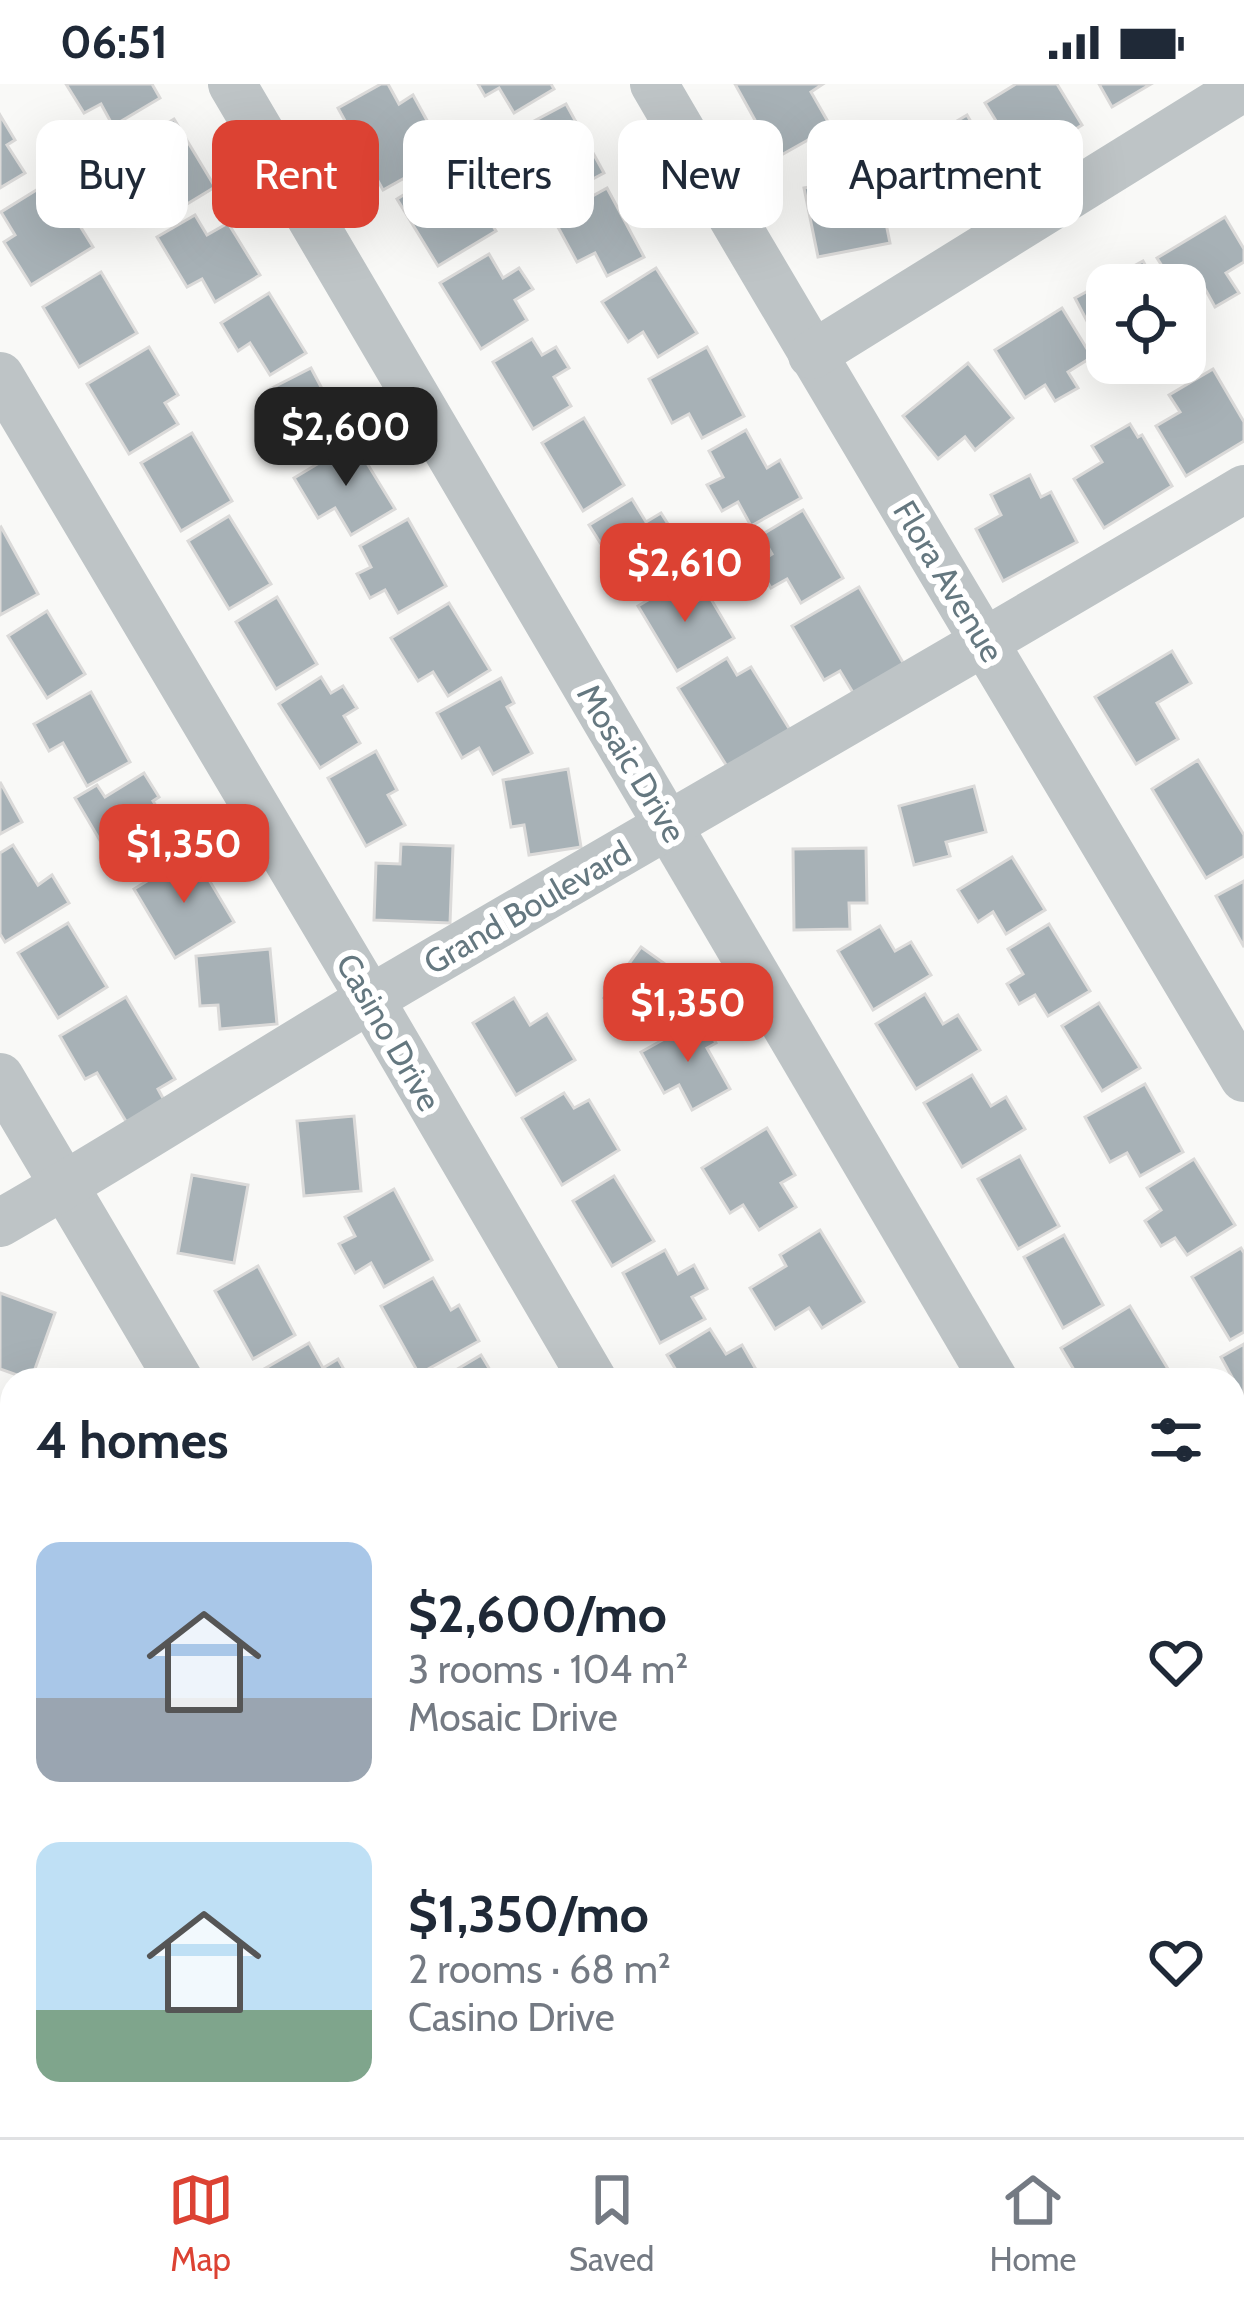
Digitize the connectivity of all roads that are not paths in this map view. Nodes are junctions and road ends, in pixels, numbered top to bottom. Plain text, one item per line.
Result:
1 (232, 84) edge
2 (654, 84) edge
3 (1244, 87) edge
4 (812, 355) junction
5 (0, 376) edge
6 (1244, 489) edge
7 (986, 643) junction
8 (668, 824) junction
9 (370, 999) junction
10 (0, 1076) edge
11 (1244, 1078) edge
12 (65, 1186) junction
13 (0, 1223) edge
14 (172, 1368) edge
15 (586, 1368) edge
16 (987, 1368) edge

1 - 8 street, Mosaic Drive
2 - 4 street, Flora Avenue
3 - 4 street
4 - 7 street, Flora Avenue
5 - 9 street, Casino Drive
6 - 7 street, Grand Boulevard
7 - 8 street, Grand Boulevard
7 - 11 street, Flora Avenue
8 - 9 street, Grand Boulevard
8 - 16 street, Mosaic Drive
9 - 12 street, Grand Boulevard
9 - 15 street, Casino Drive
10 - 12 street
12 - 13 street, Grand Boulevard
12 - 14 street

